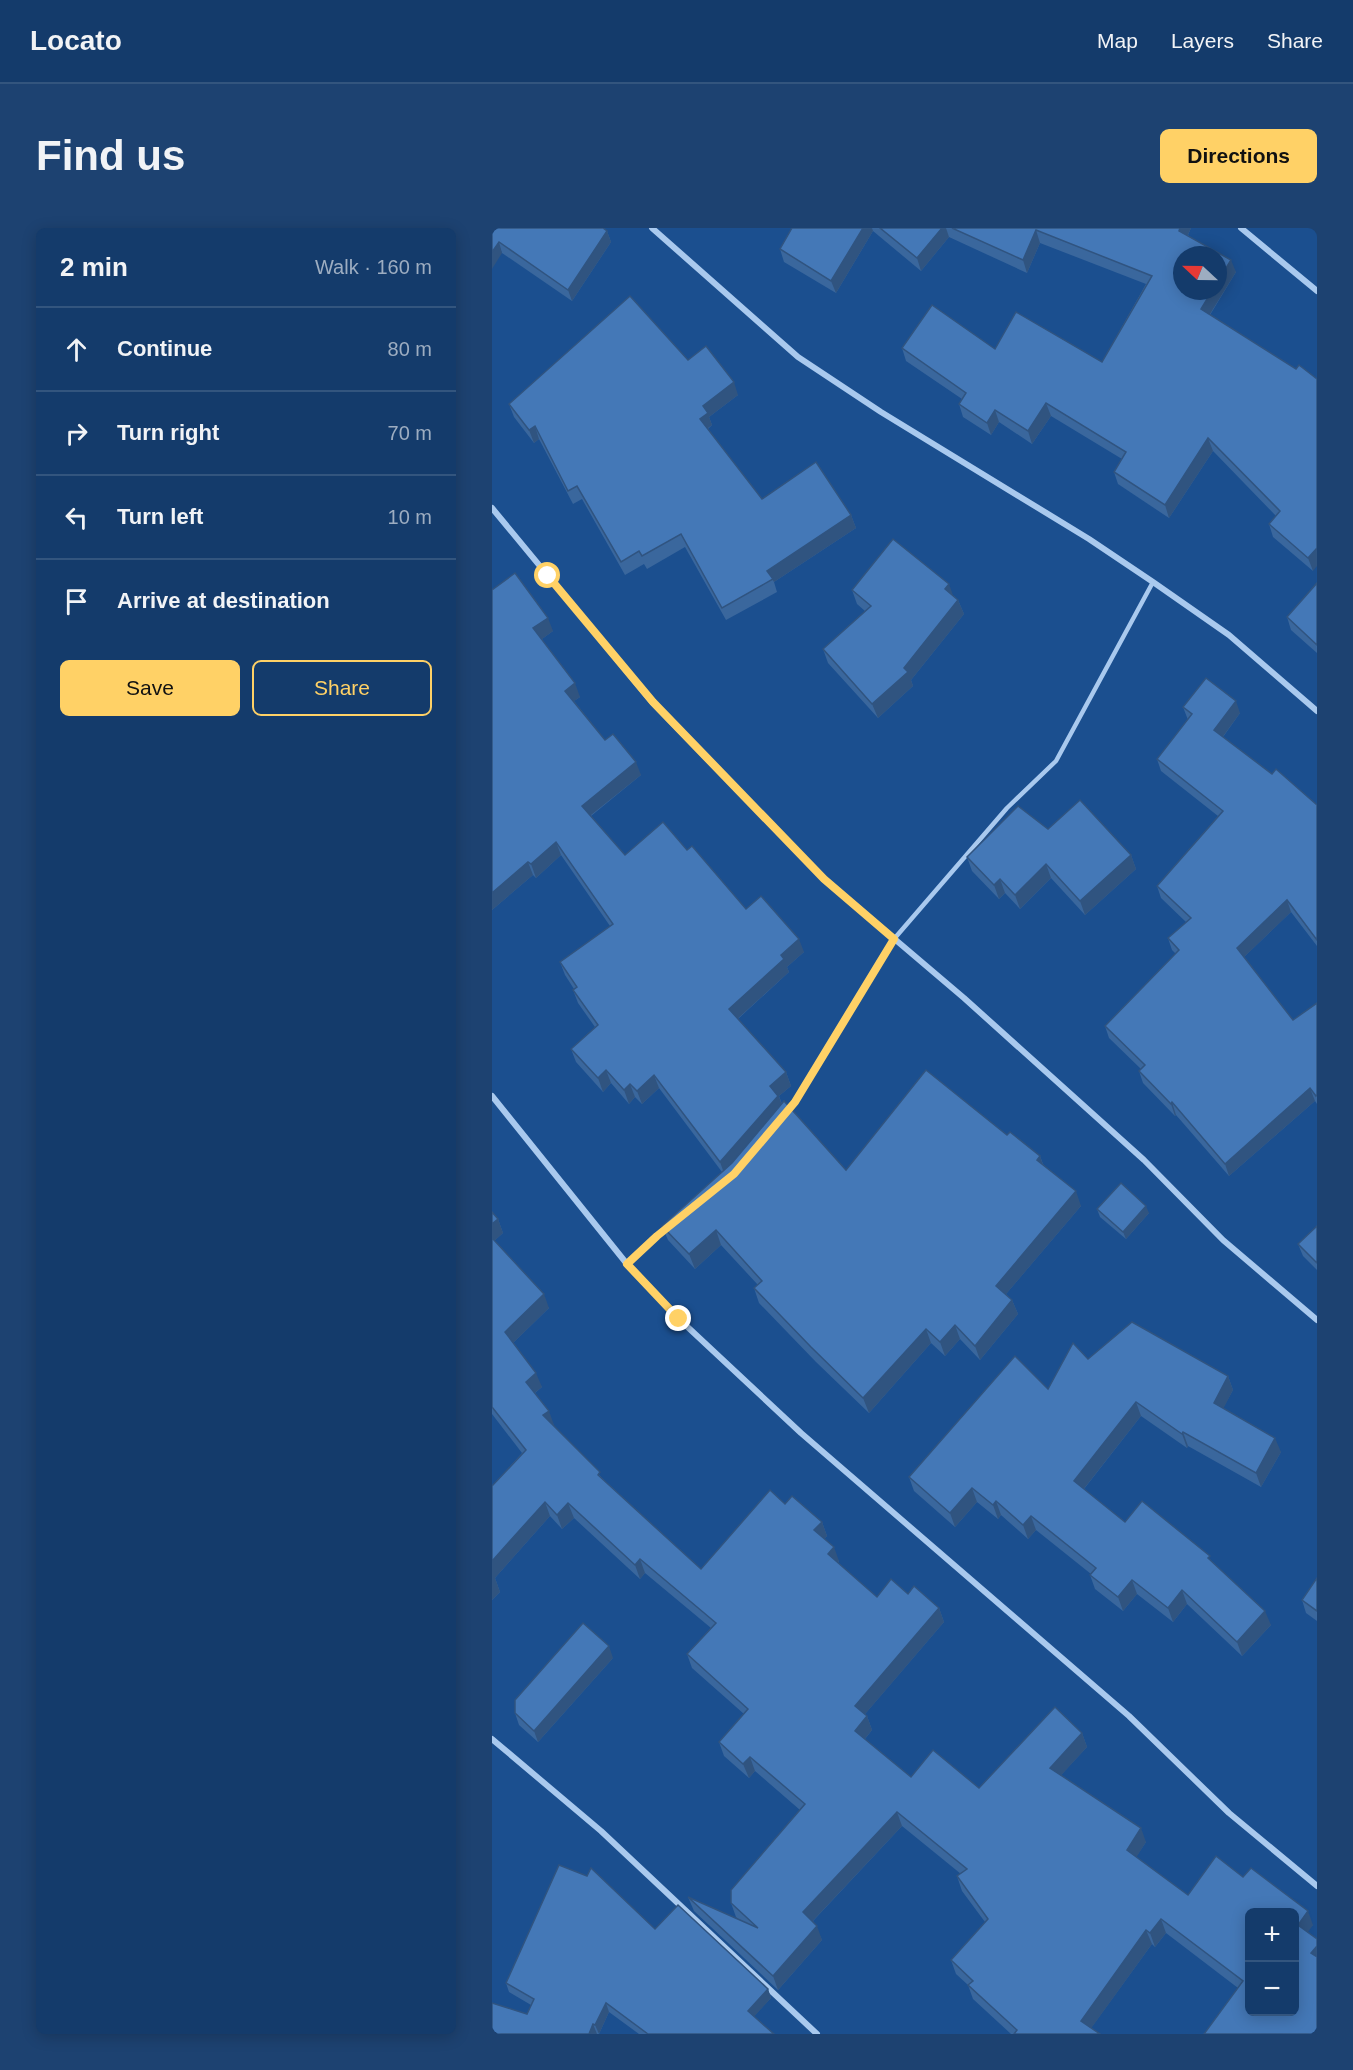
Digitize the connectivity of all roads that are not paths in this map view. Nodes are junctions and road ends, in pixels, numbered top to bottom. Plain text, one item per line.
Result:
1 (652, 228) edge
2 (1240, 228) edge
3 (1317, 291) edge
4 (492, 507) edge
5 (1153, 582) junction
6 (1317, 711) edge
7 (894, 939) junction
8 (492, 1096) edge
9 (780, 1120) edge
10 (674, 1222) edge
11 (627, 1264) junction
12 (1317, 1320) edge
13 (492, 1739) edge
14 (1317, 1886) edge
15 (817, 2034) edge

1 - 5 street
2 - 3 street
4 - 7 street
5 - 6 street
5 - 7 lane
7 - 9 lane
7 - 12 street
8 - 11 street
10 - 11 lane
11 - 14 street
13 - 15 street

